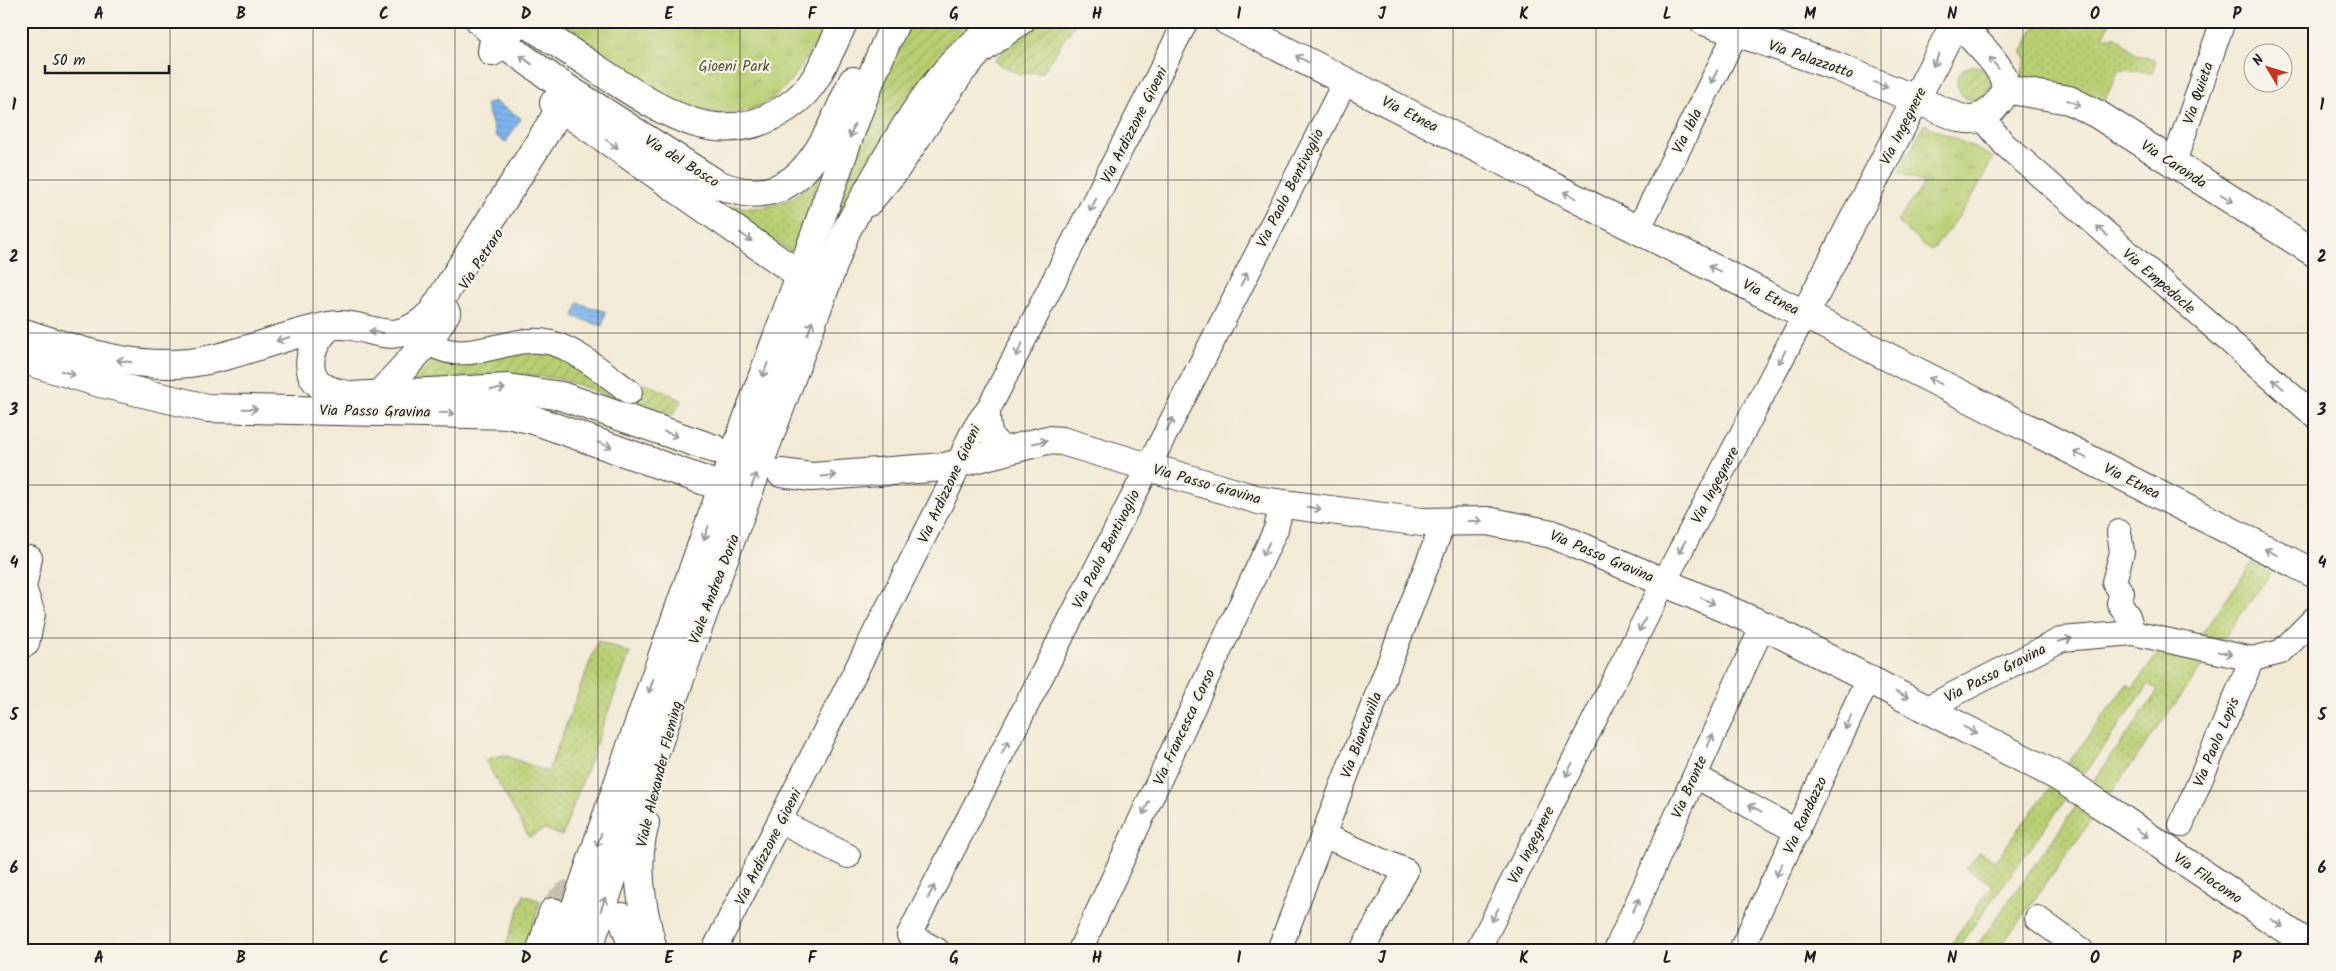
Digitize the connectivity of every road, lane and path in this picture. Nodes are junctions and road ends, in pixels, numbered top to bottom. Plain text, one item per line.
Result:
1 (844, 21) edge
2 (882, 21) edge
3 (896, 21) edge
4 (1008, 21) edge
5 (1023, 21) edge
6 (1186, 21) edge
7 (1227, 21) edge
8 (1704, 21) edge
9 (1956, 21) edge
10 (2223, 21) edge
11 (525, 23) edge
12 (488, 29) edge
13 (1736, 33) junction
14 (1345, 82) junction
15 (2016, 90) junction
16 (1917, 99) junction
17 (571, 104) junction
18 (1982, 117) junction
19 (2173, 164) junction
20 (1638, 230) junction
21 (846, 231) junction
22 (2315, 253) edge
23 (800, 275) junction
24 (1805, 314) junction
25 (330, 326) junction
26 (21, 332) edge
27 (425, 332) junction
28 (21, 359) edge
29 (630, 392) dead end
30 (379, 395) junction
31 (294, 409) junction
32 (988, 410) junction
33 (2315, 416) edge
34 (715, 449) dead end
35 (1006, 450) junction
36 (959, 465) junction
37 (1148, 467) junction
38 (781, 473) dead end
39 (722, 487) junction
40 (1282, 504) junction
41 (1444, 521) junction
42 (2119, 532) dead end
43 (30, 558) dead end
44 (2315, 574) edge
45 (1664, 582) junction
46 (2315, 618) edge
47 (1763, 626) junction
48 (2133, 633) junction
49 (27, 644) dead end
50 (688, 657) junction
51 (2252, 659) junction
52 (1868, 679) junction
53 (1927, 708) junction
54 (1694, 776) junction
55 (781, 822) junction
56 (2181, 825) dead end
57 (1798, 832) junction
58 (1323, 835) junction
59 (848, 856) dead end
60 (553, 912) tunnel mouth
61 (622, 917) dead end
62 (2037, 918) dead end
63 (2315, 948) edge
64 (541, 950) edge
65 (561, 950) edge
66 (588, 950) edge
67 (634, 950) edge
68 (652, 950) edge
69 (714, 950) edge
70 (937, 950) edge
71 (1080, 950) edge
72 (1279, 950) edge
73 (1362, 950) edge
74 (1478, 950) edge
75 (1616, 950) edge
76 (1741, 950) edge
77 (2081, 950) edge

1 - 11 main road
2 - 17 main road, Via del Bosco
3 -> 23 main road, Viale Andrea Doria
4 - 21 main road
5 - 21 street
6 -> 32 street, Via Ardizzone Gioeni
14 -> 7 main road, Via Etnea
8 - 13 main road, Via Palazzotto
15 -> 9 main road
9 -> 16 main road, Via Ingegnere
10 - 19 street, Via Quieta
11 - 12 main road
12 - 17 main road
13 -> 16 main road, Via Palazzotto
13 -> 20 street, Via Ibla
20 -> 14 main road, Via Etnea
37 -> 14 street, Via Paolo Bentivoglio
15 - 18 main road
15 -> 19 main road, Via Caronda
16 - 18 main road, Via Palazzotto
16 - 24 main road, Via Ingegnere
17 -> 23 main road, Via del Bosco
17 - 27 main road, Via Petraro
33 -> 18 street, Via Empedocle
19 -> 22 main road, Via Caronda
24 -> 20 main road, Via Etnea
50 -> 21 main road, Viale Andrea Doria
23 -> 39 main road, Viale Andrea Doria
44 -> 24 main road, Via Etnea
24 -> 45 street, Via Ingegnere
25 -> 26 main road
27 -> 25 main road
25 - 30 main road
27 - 29 street
27 - 30 main road, Via Petraro
28 -> 31 main road, Via Passo Gravina
30 - 31 main road
30 -> 34 main road, Via Passo Gravina
31 -> 39 main road, Via Passo Gravina
32 - 35 street
32 - 36 street, Via Ardizzone Gioeni
35 - 36 main road, Via Passo Gravina
35 -> 37 main road, Via Passo Gravina
38 -> 36 main road, Via Passo Gravina
36 - 55 street, Via Ardizzone Gioeni
37 - 40 main road, Via Passo Gravina
70 -> 37 street, Via Paolo Bentivoglio
39 -> 65 main road, Viale Andrea Doria
40 -> 41 main road, Via Passo Gravina
40 -> 71 street, Via Francesca Corso
41 -> 45 main road, Via Passo Gravina
41 - 58 street, Via Biancavilla
42 - 48 street
43 - 49 street
45 -> 47 main road, Via Passo Gravina
45 -> 74 street, Via Ingegnere
46 - 51 street, Via Passo Gravina
47 - 52 main road, Via Passo Gravina
54 -> 47 street, Via Bronte
48 -> 51 street, Via Passo Gravina
53 -> 48 street, Via Passo Gravina
66 -> 50 main road, Viale Andrea Doria
50 - 68 main road, Viale Alexander Fleming
51 - 56 street, Via Paolo Lopis
52 -> 53 main road, Via Passo Gravina
52 -> 57 street, Via Randazzo
53 -> 63 main road, Via Filocomo, bridge
57 -> 54 street
75 -> 54 street, Via Bronte
55 - 59 street
55 - 69 street, Via Ardizzone Gioeni
57 -> 76 street, Via Randazzo
58 - 72 street, Via Biancavilla
58 - 73 street
60 - 64 main road
61 - 67 main road
62 - 77 street

